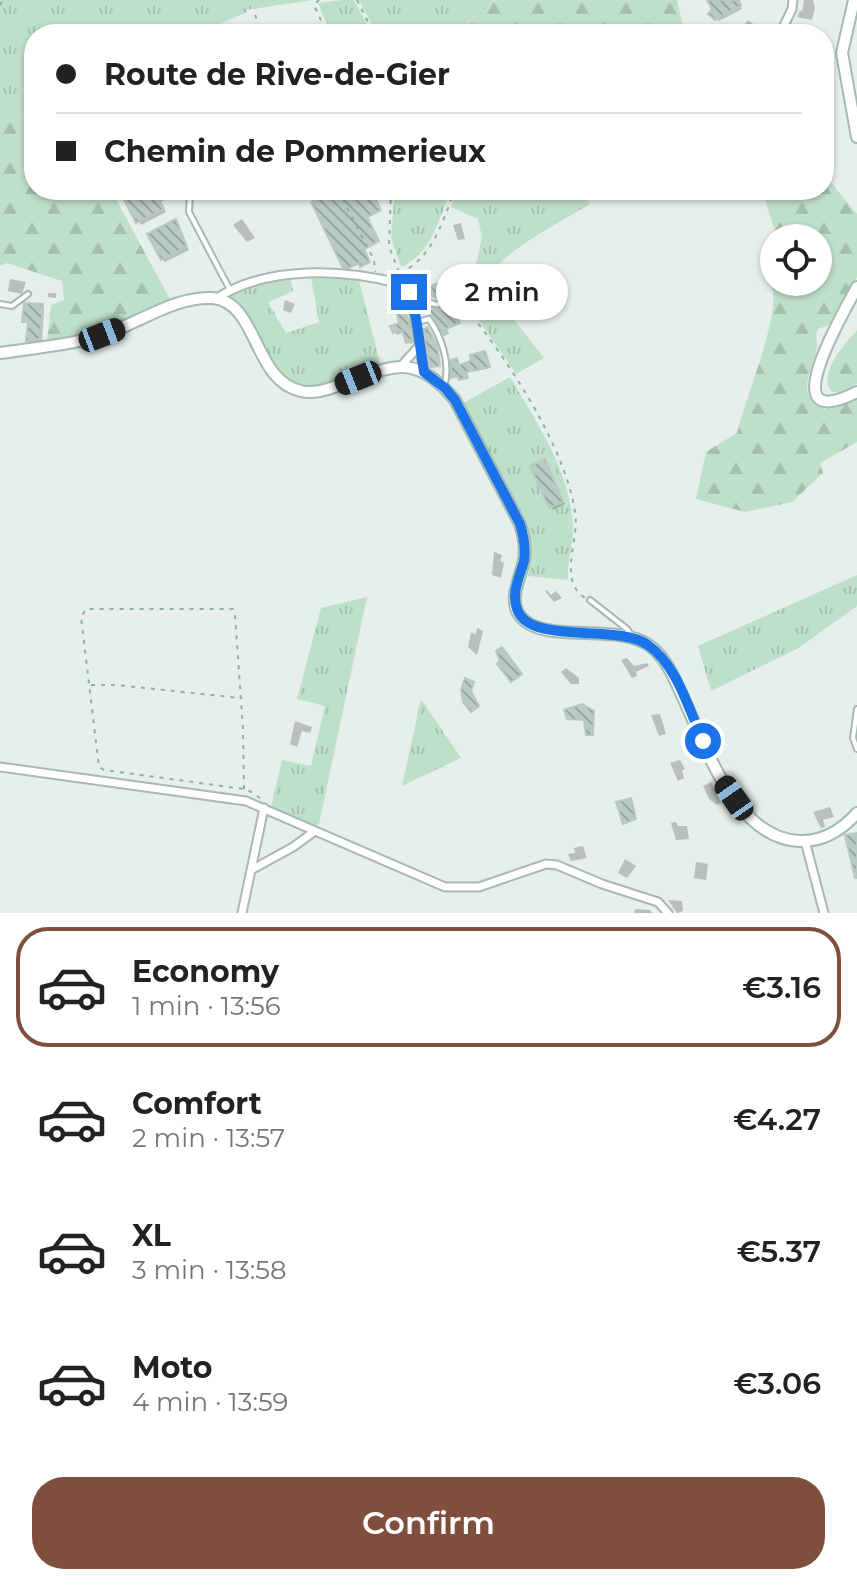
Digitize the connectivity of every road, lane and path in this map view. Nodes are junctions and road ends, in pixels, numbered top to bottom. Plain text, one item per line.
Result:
1 (3, 0) edge
2 (319, 0) edge
3 (357, 0) edge
4 (793, 0) edge
5 (854, 0) edge
6 (0, 5) edge
7 (255, 15) dead end
8 (259, 24) edge
9 (323, 24) edge
10 (369, 24) edge
11 (785, 24) edge
12 (857, 137) edge
13 (190, 200) edge
14 (343, 200) edge
15 (390, 200) edge
16 (451, 200) edge
17 (400, 273) junction
18 (375, 278) junction
19 (402, 284) junction
20 (857, 287) edge
21 (230, 290) junction
22 (28, 294) dead end
23 (411, 296) junction
24 (217, 298) junction
25 (0, 304) edge
26 (464, 304) joint
27 (417, 322) junction
28 (420, 345) junction
29 (0, 353) edge
30 (402, 365) junction
31 (424, 372) junction
32 (444, 387) junction
33 (857, 392) edge
34 (590, 600) joint
35 (633, 638) junction
36 (88, 685) junction
37 (241, 698) junction
38 (857, 709) edge
39 (857, 749) edge
40 (0, 767) edge
41 (244, 789) junction
42 (264, 808) junction
43 (857, 813) edge
44 (315, 831) junction
45 (805, 841) junction
46 (253, 869) junction
47 (242, 913) edge
48 (668, 913) edge
49 (824, 913) edge

1 - 6 path
2 - 9 path
3 - 10 path
4 - 11 street
5 - 12 main road
7 - 8 path
13 - 21 lane
14 - 18 path
15 - 17 path
16 - 17 path
17 - 19 path
18 - 19 street
18 - 21 street
19 - 23 street
20 - 33 main road
21 - 24 street
22 - 25 lane
23 - 26 lane
23 - 27 street
24 - 29 main road
24 - 30 main road
26 - 34 path
27 - 28 street
27 - 32 lane
28 - 30 street
28 - 31 street
30 - 31 main road
31 - 32 main road
32 - 35 main road
34 - 35 lane
35 - 45 main road
36 - 37 path
36 - 37 path
36 - 41 path
37 - 41 path
38 - 39 lane
40 - 42 street
41 - 42 path
42 - 44 street
42 - 46 street
43 - 45 main road
44 - 46 street
44 - 48 street
45 - 49 street
46 - 47 street

